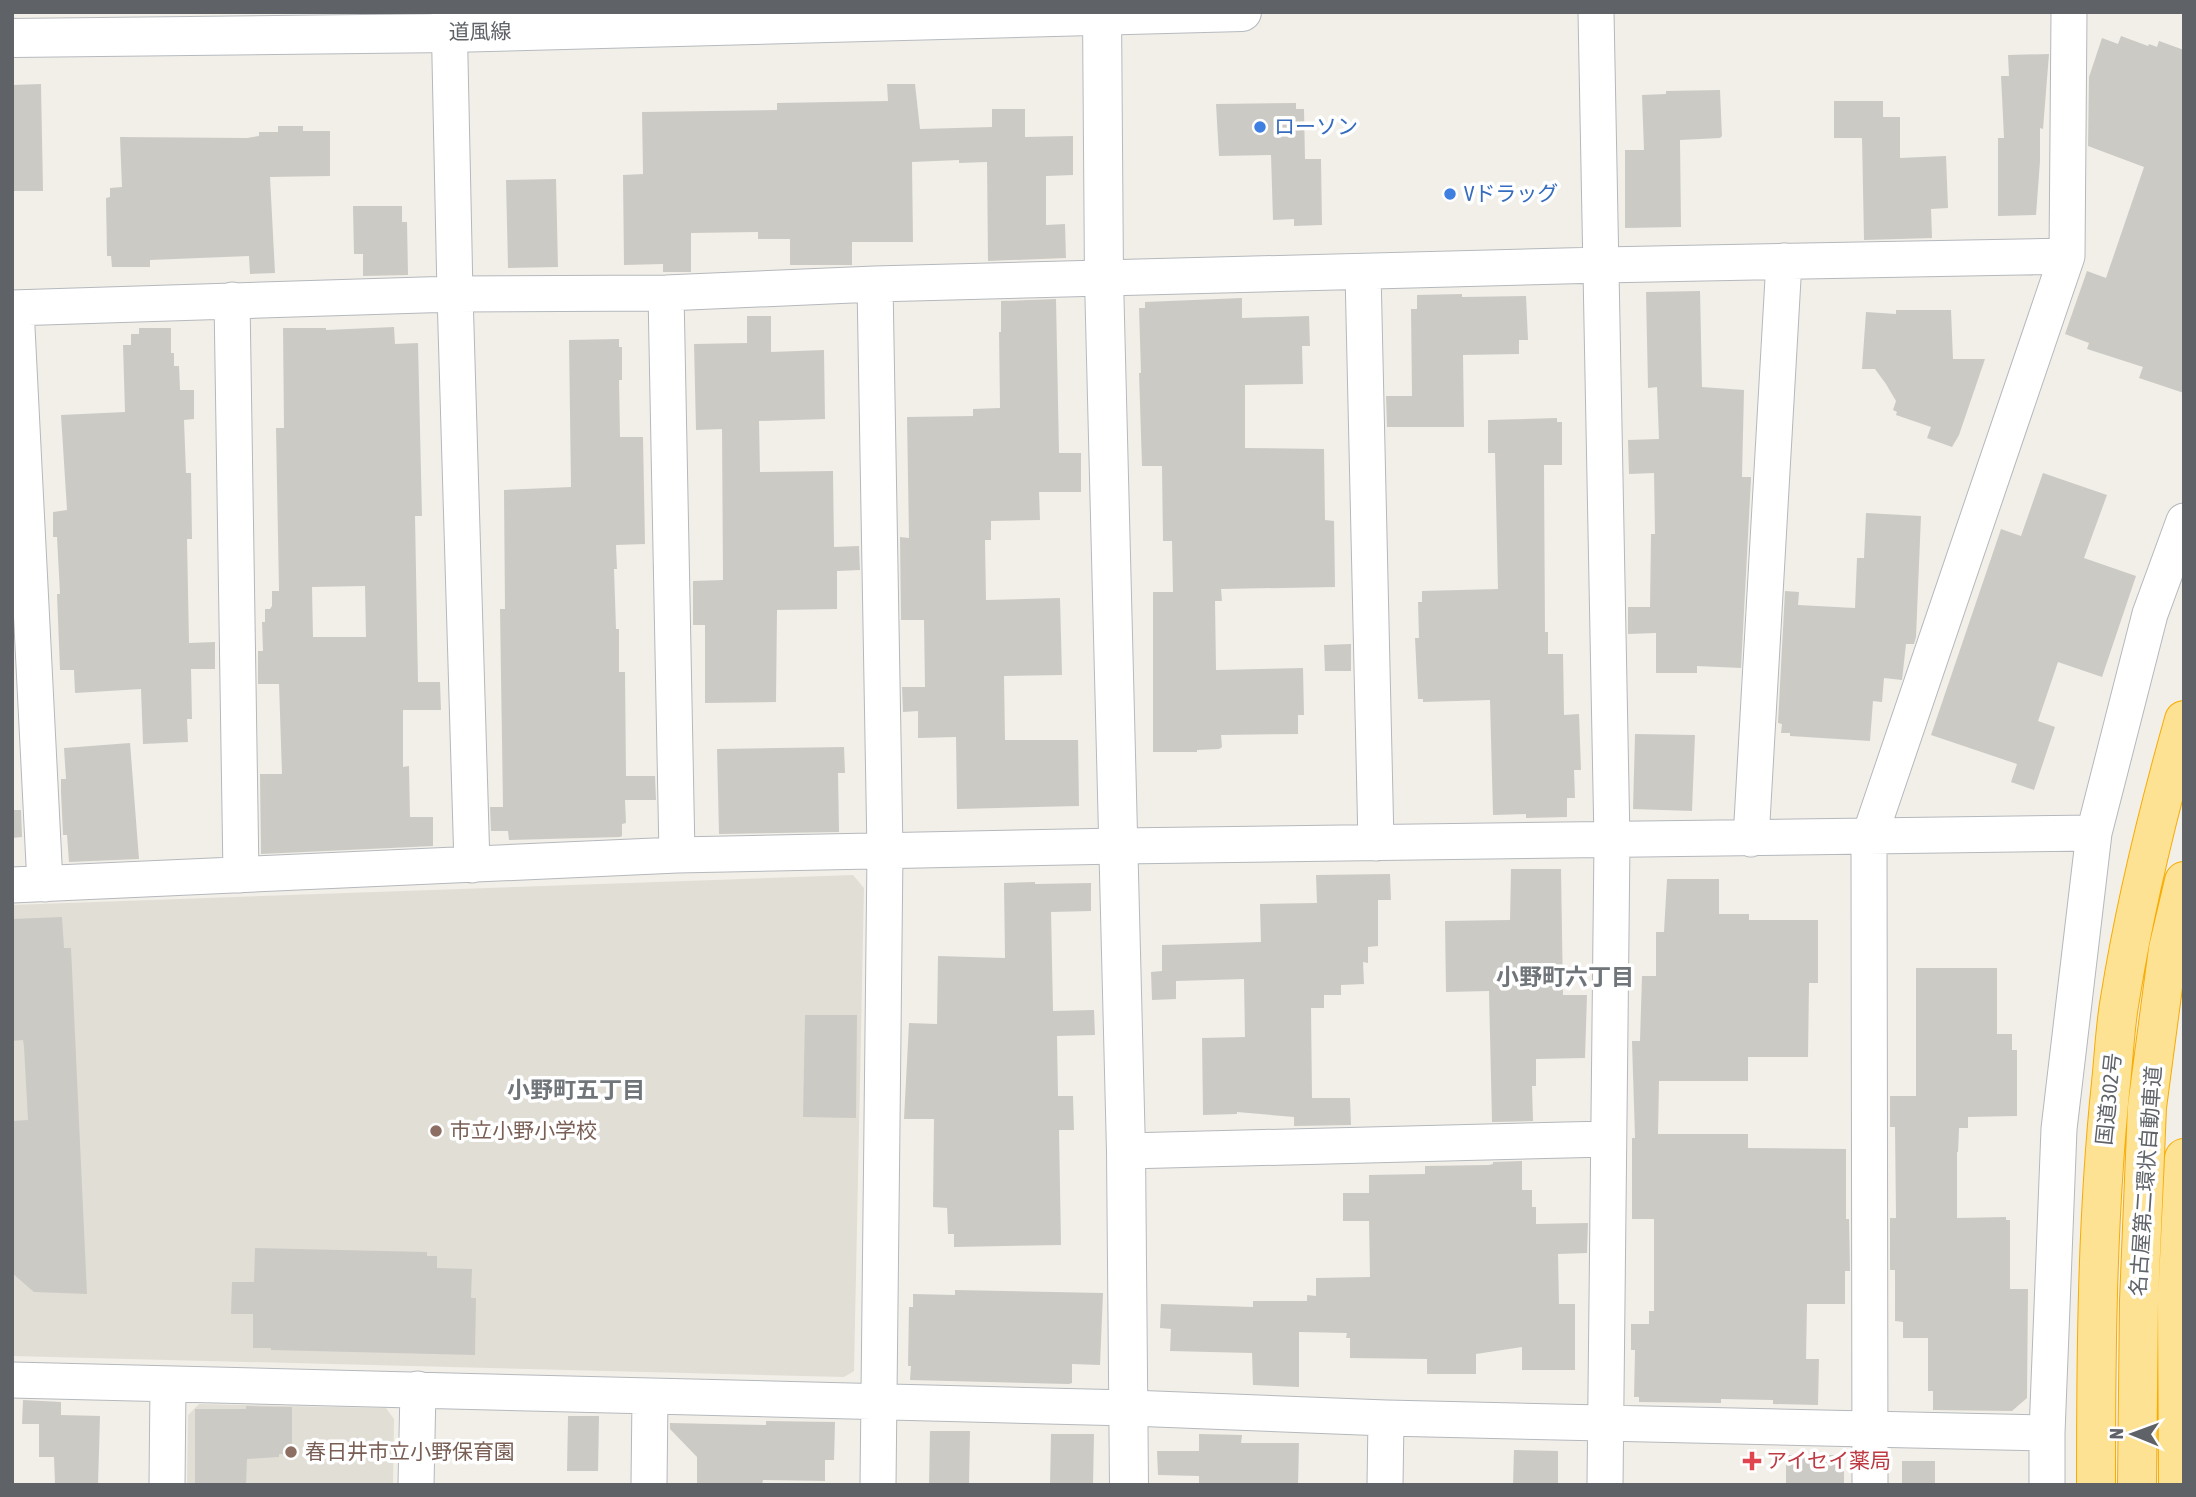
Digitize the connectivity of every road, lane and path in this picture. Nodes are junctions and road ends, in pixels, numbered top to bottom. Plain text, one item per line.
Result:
1 (1242, 12) edge
2 (1596, 12) edge
3 (2069, 12) edge
4 (1102, 14) edge
5 (450, 22) edge
6 (12, 38) edge
7 (2067, 256) junction
8 (1784, 261) junction
9 (1602, 265) junction
10 (1363, 272) junction
11 (1104, 279) junction
12 (875, 284) junction
13 (666, 293) junction
14 (455, 294) junction
15 (232, 300) junction
16 (14, 308) edge
17 (2184, 521) edge
18 (2184, 720) edge
19 (2094, 834) junction
20 (1869, 838) junction
21 (1751, 839) junction
22 (1612, 841) junction
23 (1376, 843) junction
24 (1120, 846) junction
25 (885, 852) junction
26 (677, 855) junction
27 (472, 865) junction
28 (241, 875) junction
29 (2184, 881) edge
30 (29, 885) edge
31 (1608, 1139) junction
32 (1126, 1150) junction
33 (2184, 1158) edge
34 (12, 1380) edge
35 (168, 1385) junction
36 (418, 1389) junction
37 (650, 1396) junction
38 (879, 1402) junction
39 (1130, 1408) junction
40 (1386, 1418) junction
41 (1606, 1423) junction
42 (1870, 1429) junction
43 (2047, 1433) junction
44 (167, 1485) edge
45 (416, 1485) edge
46 (649, 1485) edge
47 (878, 1485) edge
48 (1129, 1485) edge
49 (1385, 1485) edge
50 (1605, 1485) edge
51 (1870, 1485) edge
52 (2048, 1485) edge
53 (2096, 1485) edge
54 (2137, 1485) edge
55 (2178, 1485) edge

1 - 4 street, 道風線
2 - 9 street
3 - 7 street
4 - 5 street, 道風線
4 - 11 street
5 - 6 street, 道風線
5 - 14 street
7 - 8 street
7 - 20 street
8 - 9 street
8 - 21 street
9 - 10 street
9 - 22 street
10 - 11 street
10 - 23 street
11 - 12 street
11 - 24 street
12 - 13 street
12 - 25 street
13 - 14 street
13 - 26 street
14 - 15 street
14 - 27 street
15 - 16 street
15 - 28 street
16 - 30 street
17 - 19 street
18 - 53 highway, 国道302号
19 - 20 street
19 - 43 street
20 - 21 street
20 - 42 street
21 - 22 street
22 - 23 street
22 - 31 street
23 - 24 street
24 - 25 street
24 - 32 street
25 - 26 street
25 - 38 street
26 - 27 street
27 - 28 street
28 - 30 street
29 - 54 highway, 名古屋第二環状自動車道
31 - 32 street
31 - 41 street
32 - 39 street
33 - 55 highway, 名古屋第二環状自動車道
34 - 35 street
35 - 36 street
35 - 44 street
36 - 37 street
36 - 45 street
37 - 38 street
37 - 46 street
38 - 39 street
38 - 47 street
39 - 40 street
39 - 48 street
40 - 41 street
40 - 49 street
41 - 42 street
41 - 50 street
42 - 43 street
42 - 51 street
43 - 52 street

